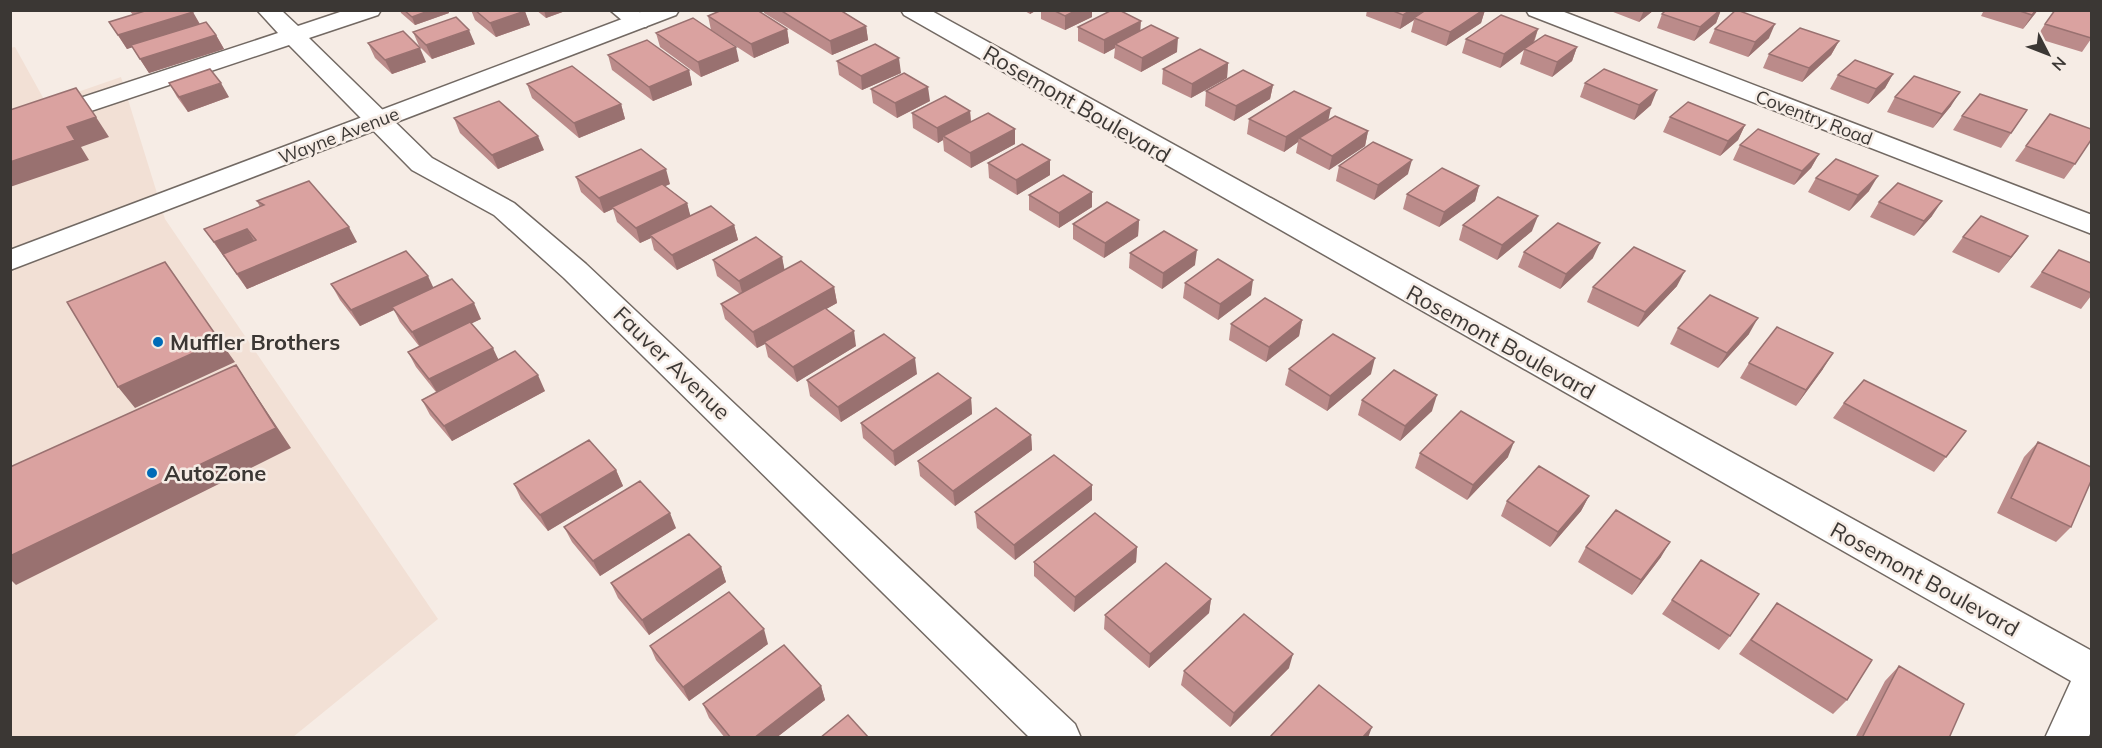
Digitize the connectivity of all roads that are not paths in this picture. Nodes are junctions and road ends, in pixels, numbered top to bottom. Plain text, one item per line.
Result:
1 (267, 10) edge
2 (370, 10) edge
3 (668, 10) edge
4 (912, 10) edge
5 (1537, 10) edge
6 (630, 16) edge
7 (293, 36) junction
8 (378, 122) junction
9 (10, 130) edge
10 (2091, 225) edge
11 (10, 261) edge
12 (2091, 672) edge
13 (2091, 682) edge
14 (1060, 738) edge
15 (2066, 738) edge

1 - 7 street, Fauver Avenue
2 - 7 street
3 - 6 street, Wayne Avenue
4 - 12 street, Rosemont Boulevard
5 - 10 street, Coventry Road
6 - 8 street, Wayne Avenue
7 - 8 street, Fauver Avenue
7 - 9 street
8 - 11 street, Wayne Avenue
8 - 14 street, Fauver Avenue
13 - 15 street

